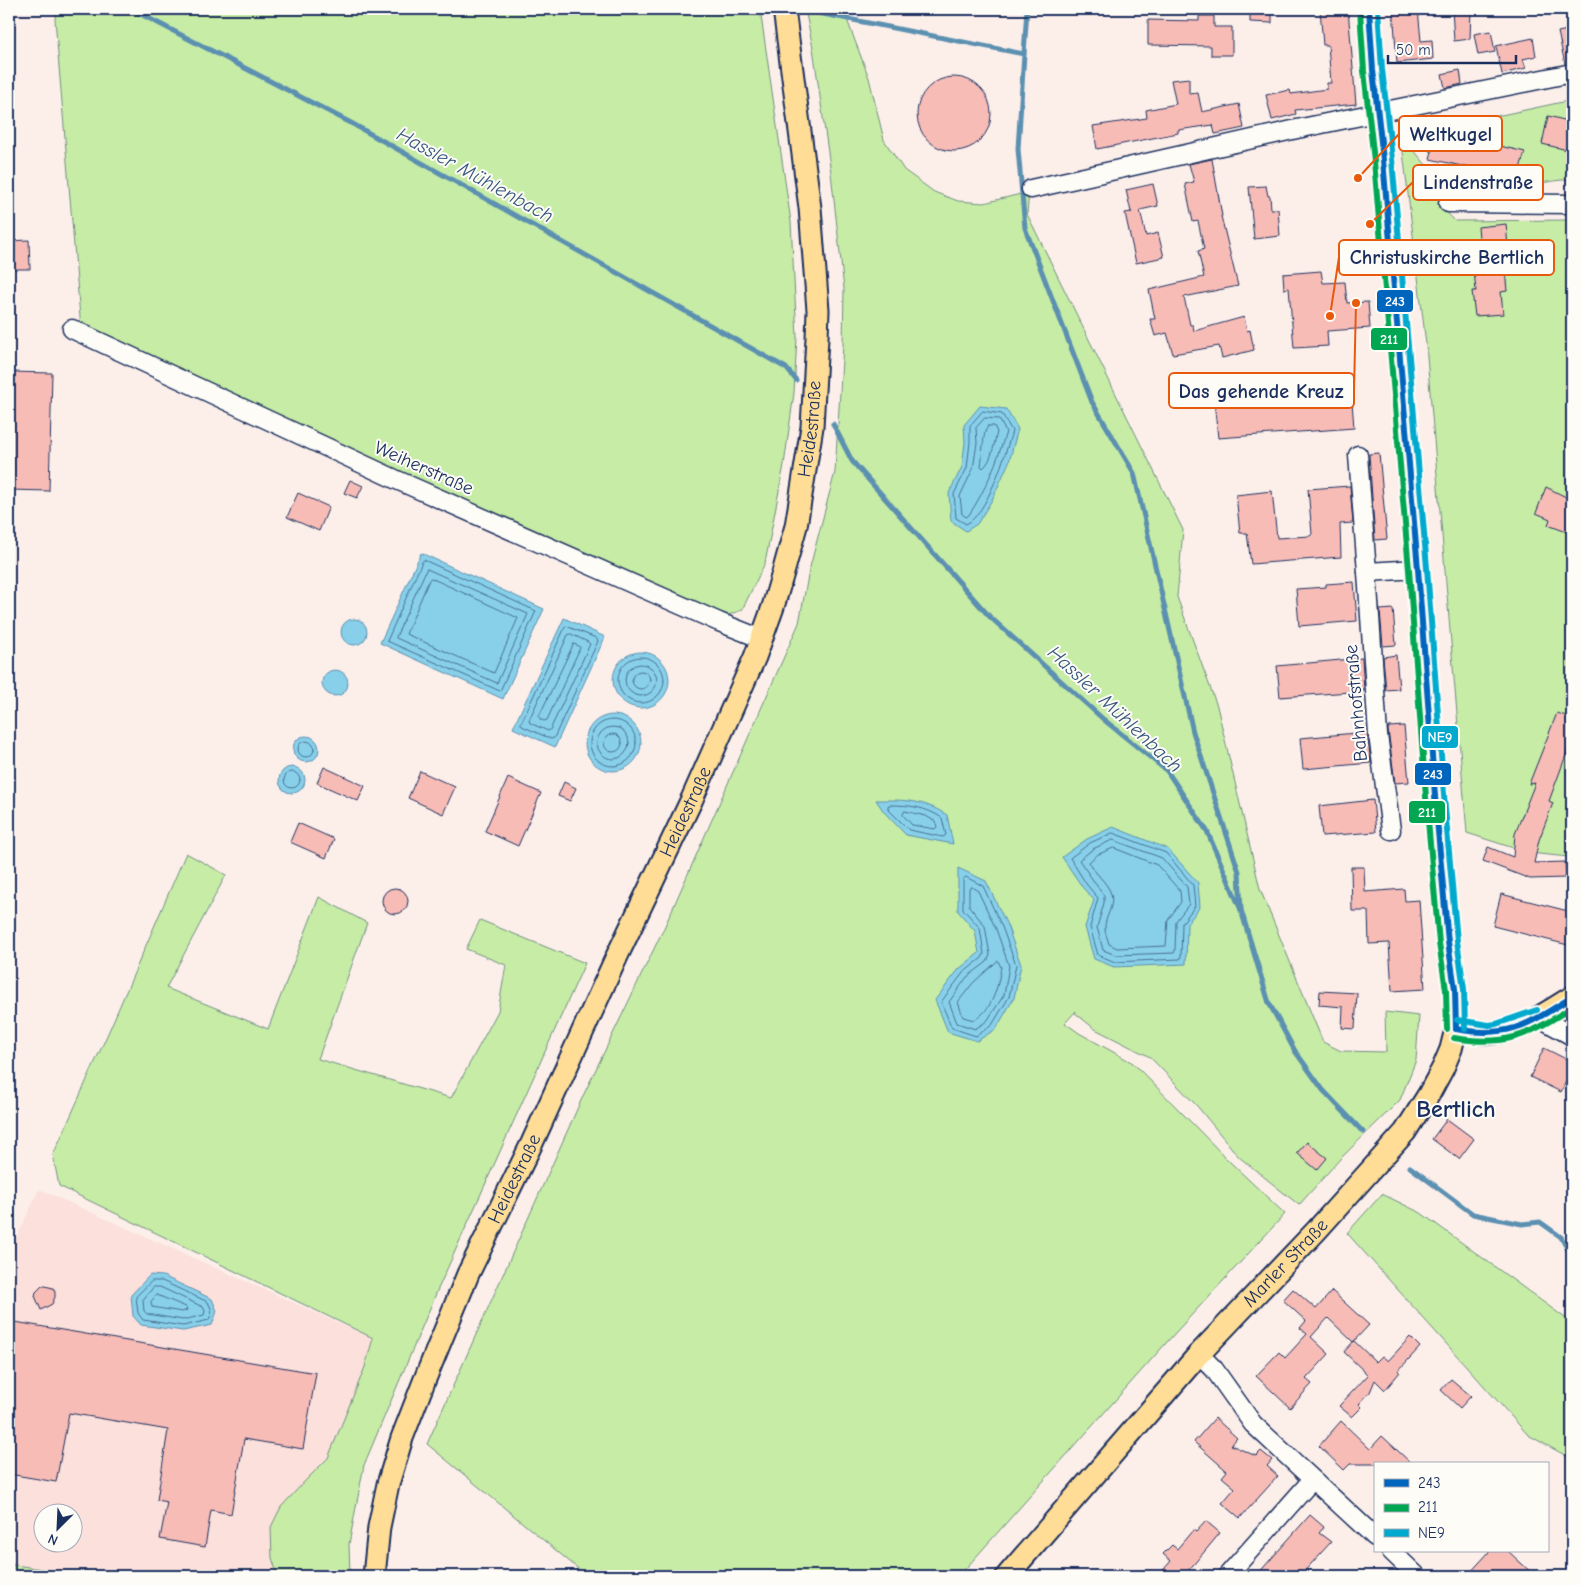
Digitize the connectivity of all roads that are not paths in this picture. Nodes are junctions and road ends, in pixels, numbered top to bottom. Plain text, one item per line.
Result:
1 (1369, 9) edge
2 (785, 13) edge
3 (1572, 74) edge
4 (1377, 113) junction
5 (1031, 189) dead end
6 (1448, 204) dead end
7 (1572, 204) edge
8 (72, 329) dead end
9 (1358, 455) dead end
10 (1418, 569) junction
11 (1367, 572) junction
12 (762, 638) junction
13 (1391, 830) dead end
14 (1572, 997) edge
15 (1540, 1018) junction
16 (1456, 1029) junction
17 (1572, 1036) edge
18 (1199, 1354) junction
19 (1312, 1480) junction
20 (1374, 1536) edge
21 (1392, 1552) edge
22 (374, 1576) edge
23 (1007, 1576) edge
24 (1228, 1576) edge
25 (1417, 1576) edge

1 - 4 street
2 - 12 main road, Heidestraße
3 - 4 street
4 - 5 street
4 - 10 street
6 - 7 street
8 - 12 street, Weiherstraße
9 - 11 street, Bahnhofstraße
10 - 11 street
10 - 16 street
11 - 13 street, Bahnhofstraße
12 - 22 main road, Heidestraße
14 - 15 main road
15 - 16 main road
15 - 17 street
16 - 18 main road, Marler Straße
18 - 19 street
18 - 23 main road, Marler Straße
19 - 20 street
19 - 24 street
21 - 25 street

